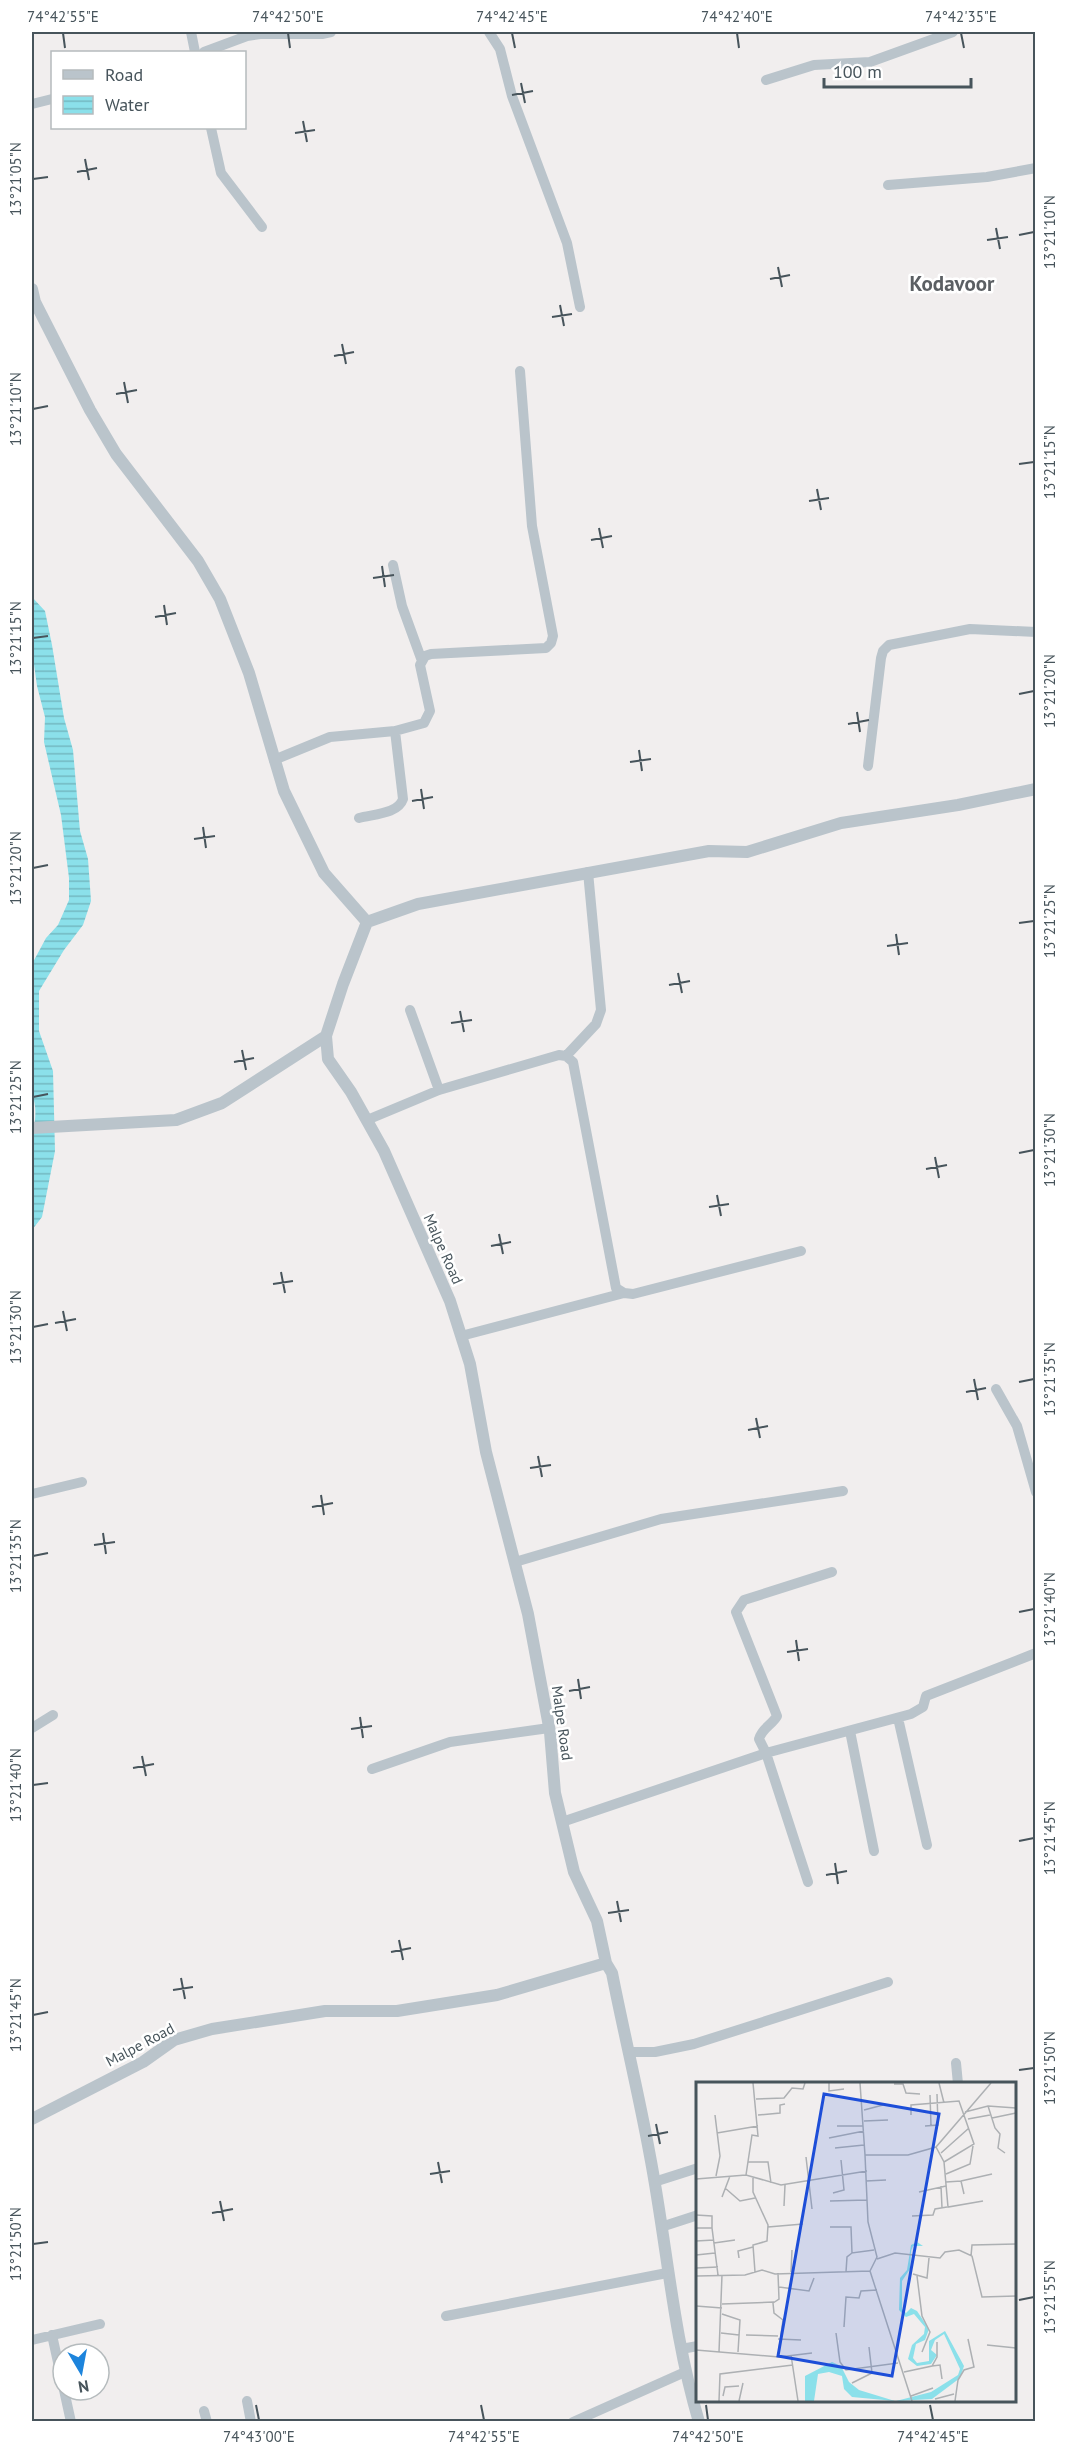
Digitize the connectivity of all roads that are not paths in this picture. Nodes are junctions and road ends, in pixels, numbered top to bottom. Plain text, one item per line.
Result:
1 (191, 32) edge
2 (331, 32) edge
3 (489, 32) edge
4 (953, 32) edge
5 (195, 51) edge
6 (207, 51) edge
7 (766, 80) dead end
8 (51, 99) edge
9 (32, 104) edge
10 (211, 129) edge
11 (1035, 168) edge
12 (888, 185) dead end
13 (262, 227) dead end
14 (32, 289) edge
15 (580, 307) dead end
16 (520, 370) dead end
17 (393, 565) dead end
18 (1035, 632) edge
19 (422, 661) junction
20 (395, 731) junction
21 (274, 760) junction
22 (868, 766) dead end
23 (1035, 789) edge
24 (359, 818) dead end
25 (588, 872) junction
26 (367, 922) junction
27 (410, 1010) dead end
28 (326, 1036) junction
29 (566, 1056) junction
30 (439, 1089) junction
31 (367, 1120) junction
32 (32, 1128) edge
33 (801, 1251) dead end
34 (624, 1293) junction
35 (461, 1336) junction
36 (996, 1389) dead end
37 (82, 1482) dead end
38 (843, 1491) dead end
39 (1035, 1492) edge
40 (32, 1494) edge
41 (515, 1562) junction
42 (832, 1572) dead end
43 (1035, 1653) edge
44 (53, 1715) dead end
45 (898, 1718) junction
46 (32, 1728) edge
47 (549, 1728) junction
48 (850, 1731) junction
49 (766, 1753) junction
50 (372, 1769) dead end
51 (562, 1822) junction
52 (927, 1845) dead end
53 (874, 1851) dead end
54 (808, 1882) dead end
55 (606, 1964) junction
56 (888, 1982) dead end
57 (628, 2052) junction
58 (956, 2063) dead end
59 (958, 2082) edge
60 (32, 2119) edge
61 (696, 2169) edge
62 (654, 2182) junction
63 (696, 2216) edge
64 (661, 2227) junction
65 (667, 2273) junction
66 (446, 2316) dead end
67 (100, 2324) dead end
68 (52, 2335) junction
69 (32, 2340) edge
70 (54, 2342) edge
71 (696, 2346) edge
72 (681, 2349) junction
73 (685, 2372) junction
74 (247, 2401) dead end
75 (67, 2402) edge
76 (71, 2421) edge
77 (251, 2421) edge
78 (573, 2421) edge
79 (699, 2421) edge

1 - 5 street
2 - 6 street
3 - 15 street
4 - 7 street
8 - 9 street
10 - 13 street
11 - 12 street
14 - 21 street
16 - 19 street
17 - 19 street
18 - 22 street
19 - 20 street
20 - 21 street
20 - 24 street
21 - 26 street
23 - 25 street
25 - 26 street
25 - 29 street
26 - 28 street, Malpe Road
27 - 30 street
28 - 31 street, Malpe Road
28 - 32 street
29 - 30 street
29 - 34 street
30 - 31 street
31 - 35 street, Malpe Road
33 - 34 street
34 - 35 street
35 - 41 street, Malpe Road
36 - 39 street
37 - 40 street
38 - 41 street
41 - 47 street, Malpe Road
42 - 49 street
43 - 45 street
44 - 46 street
45 - 48 street
45 - 52 street
47 - 50 street
47 - 51 street, Malpe Road
48 - 49 street
48 - 53 street
49 - 51 street
49 - 54 street
51 - 55 street, Malpe Road
55 - 57 street
55 - 60 street, Malpe Road
56 - 57 street
57 - 62 street
58 - 59 street
61 - 62 street
62 - 64 street
63 - 64 street
64 - 65 street
65 - 66 street
65 - 72 street
67 - 68 street
68 - 69 street
68 - 70 street
71 - 72 street
72 - 73 street
73 - 78 street
73 - 79 street
74 - 77 street
75 - 76 street

